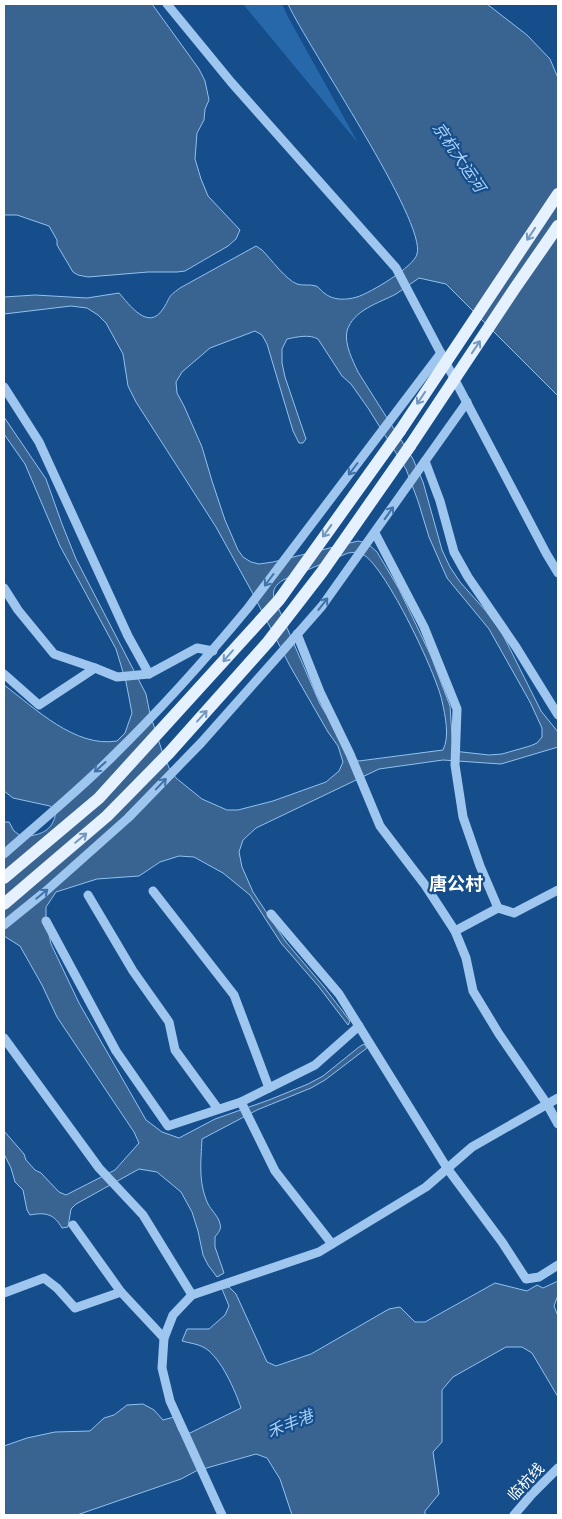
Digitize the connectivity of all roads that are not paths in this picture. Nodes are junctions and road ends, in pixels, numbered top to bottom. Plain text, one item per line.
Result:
1 (167, 4) edge
2 (558, 194) edge
3 (558, 226) edge
4 (441, 353) junction
5 (4, 387) edge
6 (467, 402) junction
7 (425, 461) junction
8 (375, 532) junction
9 (558, 573) edge
10 (4, 588) edge
11 (294, 637) junction
12 (213, 650) junction
13 (95, 668) junction
14 (4, 674) edge
15 (149, 674) junction
16 (558, 715) edge
17 (4, 854) edge
18 (4, 878) edge
19 (558, 890) edge
20 (153, 891) dead end
21 (88, 895) dead end
22 (4, 904) edge
23 (498, 908) junction
24 (271, 914) dead end
25 (46, 921) dead end
26 (4, 925) edge
27 (455, 931) junction
28 (359, 1026) junction
29 (4, 1038) edge
30 (269, 1088) junction
31 (558, 1098) edge
32 (241, 1102) junction
33 (548, 1104) junction
34 (218, 1109) junction
35 (558, 1124) edge
36 (447, 1168) junction
37 (73, 1225) dead end
38 (332, 1244) junction
39 (558, 1265) edge
40 (121, 1292) junction
41 (4, 1293) edge
42 (192, 1295) junction
43 (164, 1338) junction
44 (558, 1468) edge
45 (222, 1515) edge
46 (514, 1515) edge

1 - 4 street
2 -> 18 main road, bridge
22 -> 3 main road, bridge
4 - 6 street
4 -> 12 street
5 - 15 street
6 - 7 street
6 - 9 street
8 -> 7 street
7 - 16 street
11 -> 8 street
8 - 23 street
10 - 13 street
26 -> 11 street
11 - 27 street
12 - 15 street
12 -> 17 street
13 - 14 street
13 - 15 street
19 - 23 street
20 - 30 street
21 - 34 street
23 - 27 street
24 - 28 street
25 - 34 street
27 - 33 street
28 - 30 street
28 - 36 street
29 - 42 street
30 - 32 street
31 - 33 street
32 - 34 street
32 - 38 street
33 - 35 street
33 - 36 street
36 - 38 street
36 - 39 street
37 - 40 street
38 - 42 street
40 - 41 street
40 - 43 street
42 - 43 street
43 - 45 street
44 - 46 street, 临杭线

